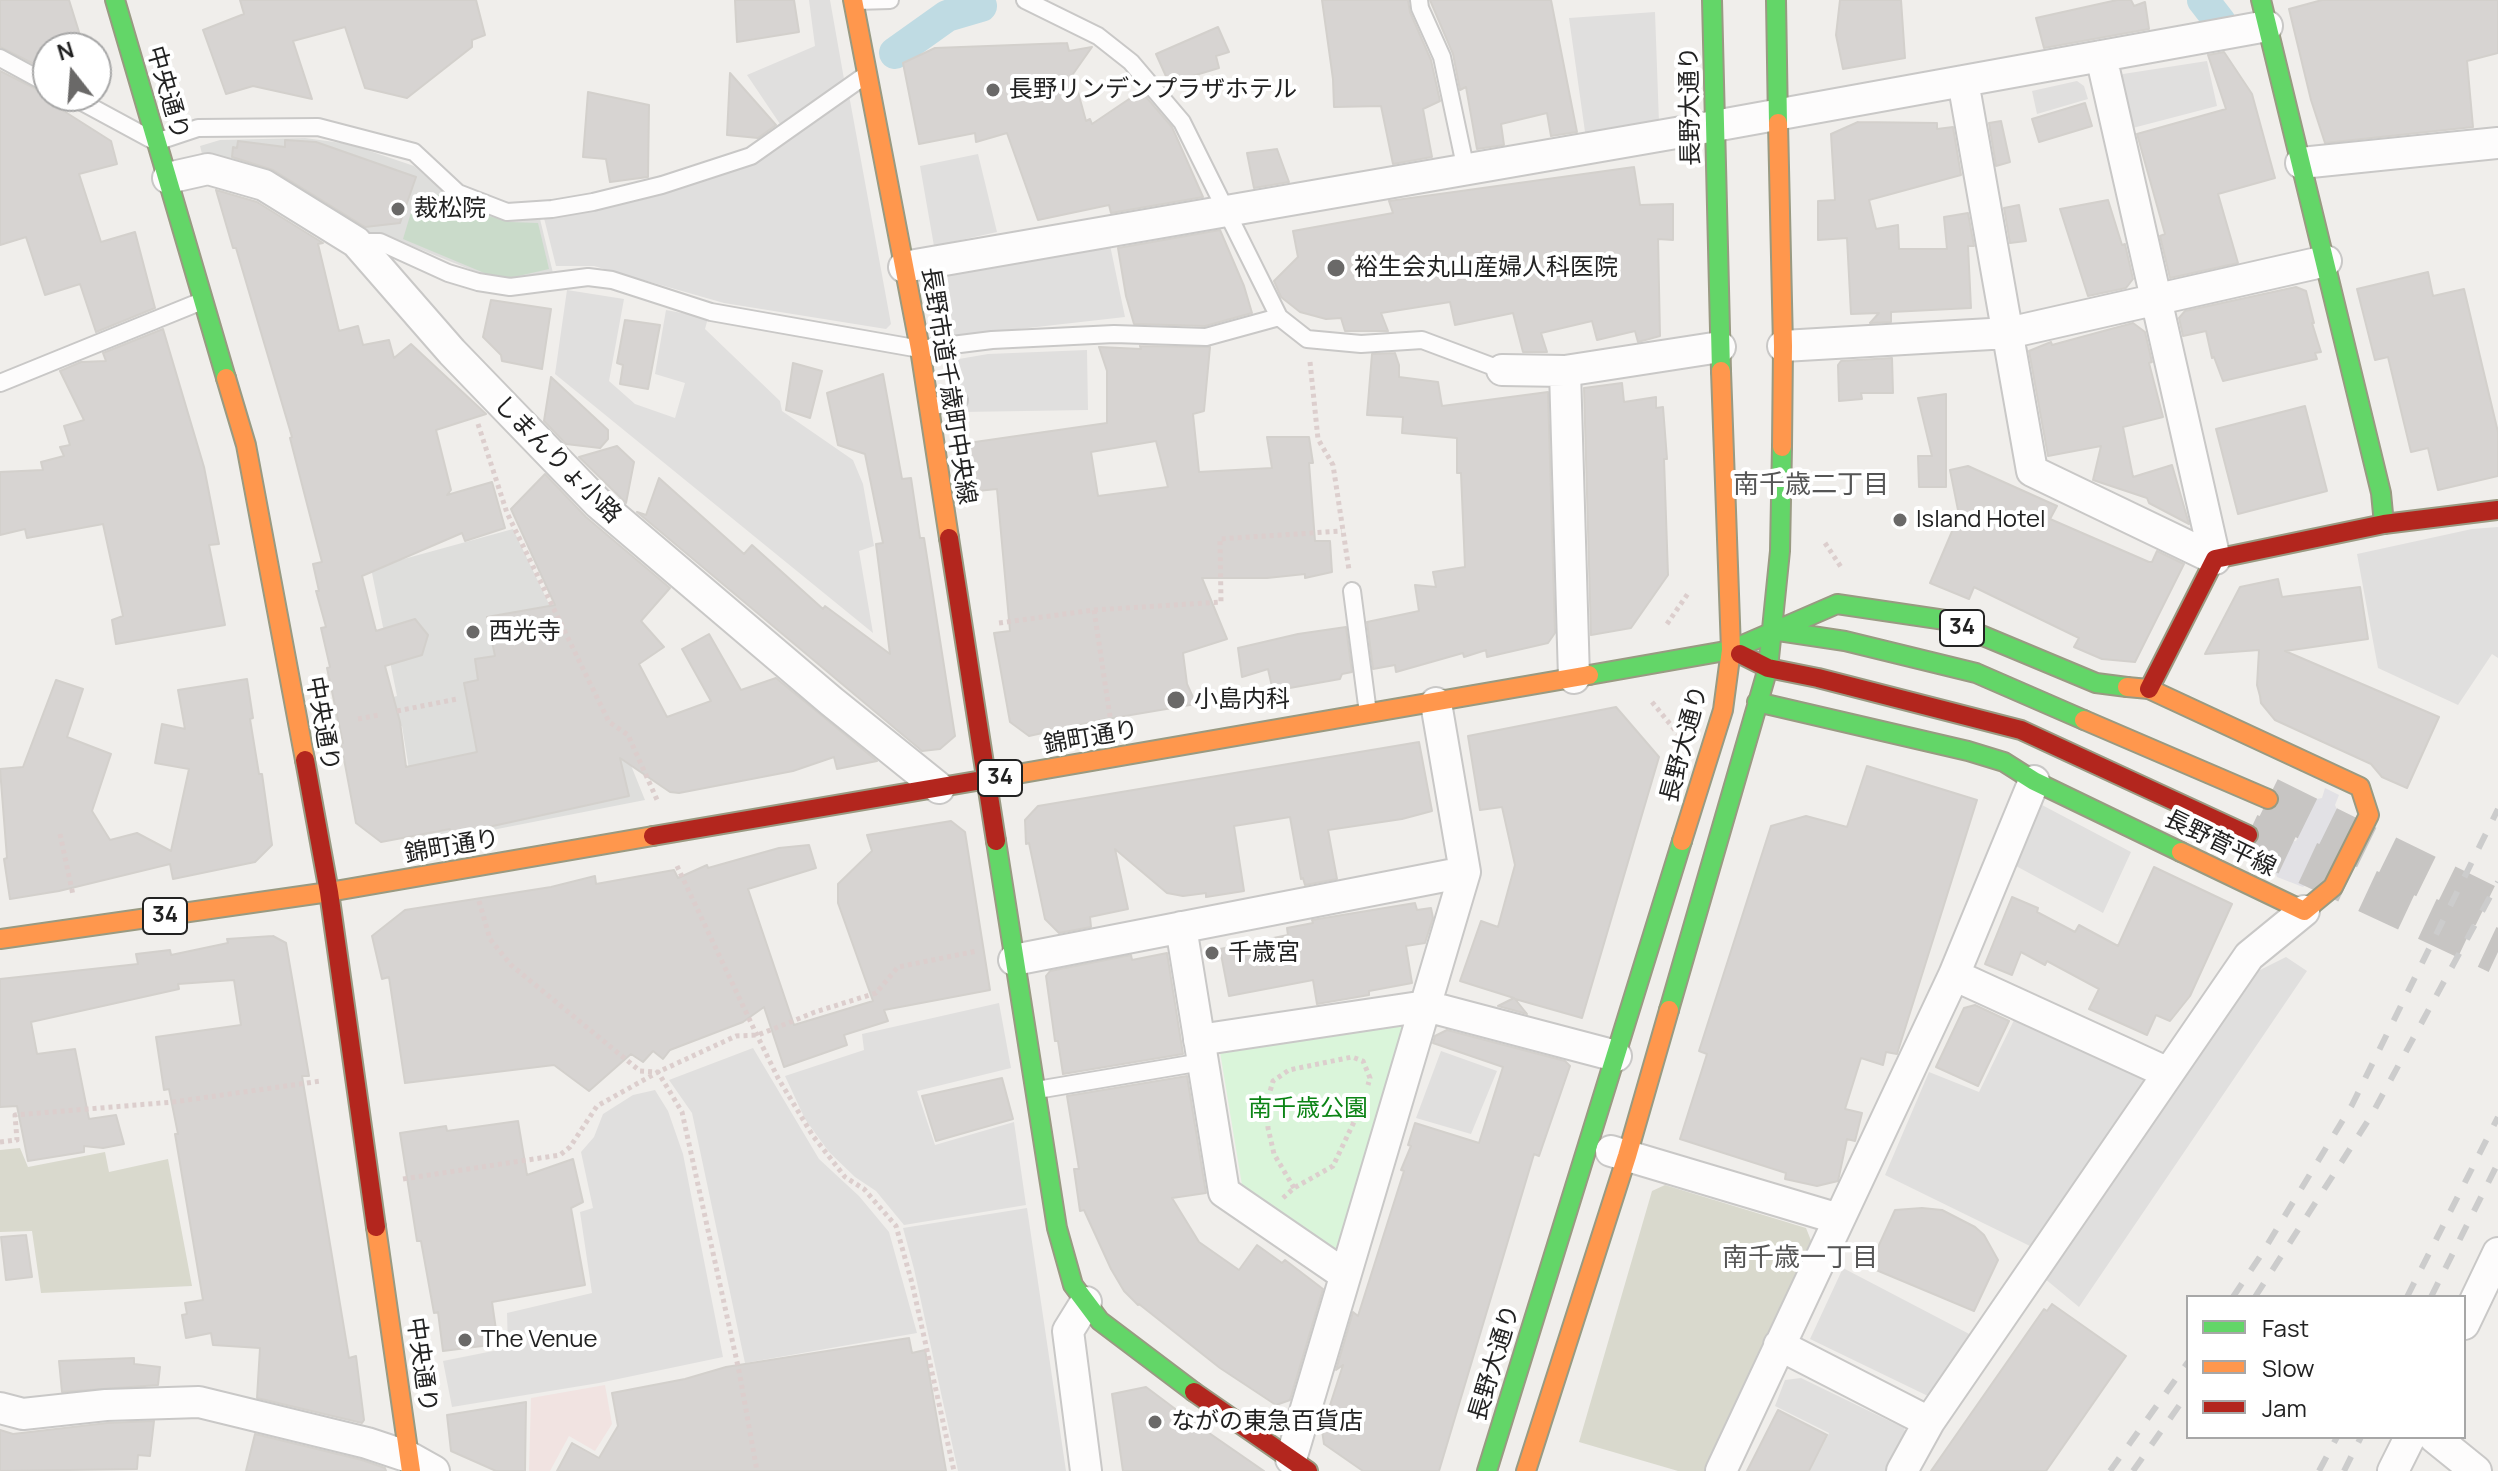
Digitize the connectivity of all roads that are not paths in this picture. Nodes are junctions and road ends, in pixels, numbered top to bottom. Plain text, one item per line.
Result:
1 (115, 0) edge
2 (853, 0) edge
3 (890, 0) edge
4 (1025, 0) edge
5 (1419, 0) edge
6 (1712, 0) edge
7 (1776, 0) edge
8 (2264, 13) edge
9 (2101, 56) junction
10 (0, 58) edge
11 (867, 74) junction
12 (32, 75) edge
13 (1963, 81) junction
14 (101, 112) edge
15 (1779, 115) junction
16 (1716, 126) junction
17 (156, 142) junction
18 (2498, 143) edge
19 (2301, 163) junction
20 (1466, 170) junction
21 (168, 178) junction
22 (1227, 211) junction
23 (356, 242) junction
24 (2326, 261) junction
25 (904, 267) junction
26 (204, 300) junction
27 (2158, 300) junction
28 (1279, 317) junction
29 (2008, 333) junction
30 (1783, 346) junction
31 (1720, 347) junction
32 (920, 349) junction
33 (1502, 370) joint
34 (1565, 371) junction
35 (0, 383) edge
36 (959, 400) dead end
37 (929, 407) junction
38 (2498, 510) edge
39 (2384, 524) junction
40 (2215, 559) junction
41 (1352, 591) road end
42 (1772, 630) junction
43 (1731, 650) junction
44 (1768, 668) junction
45 (1574, 678) junction
46 (2149, 689) junction
47 (1757, 702) junction
48 (1436, 703) junction
49 (1368, 715) junction
50 (986, 781) junction
51 (2034, 781) junction
52 (939, 788) junction
53 (2268, 799) tunnel mouth
54 (2248, 835) tunnel mouth
55 (1465, 872) junction
56 (329, 892) junction
57 (2304, 911) junction
58 (1181, 927) junction
59 (0, 939) edge
60 (1013, 951) junction
61 (1954, 975) junction
62 (1426, 1006) junction
63 (1201, 1051) junction
64 (1616, 1056) junction
65 (2168, 1073) junction
66 (1036, 1090) junction
67 (1589, 1144) junction
68 (1627, 1156) junction
69 (1839, 1219) junction
70 (2498, 1253) edge
71 (1345, 1275) junction
72 (1086, 1302) junction
73 (2466, 1320) edge
74 (1779, 1345) junction
75 (0, 1408) edge
76 (1929, 1422) junction
77 (2409, 1439) edge
78 (2436, 1439) edge
79 (1300, 1465) edge
80 (418, 1466) edge
81 (1086, 1471) edge
82 (1487, 1471) edge
83 (1526, 1471) edge
84 (1721, 1471) edge
85 (1902, 1471) edge
86 (2393, 1471) edge
87 (2476, 1471) edge

1 - 17 street, 中央通り
2 - 3 lane
2 - 11 street, 長野市道千歳町中央線
4 - 22 lane
5 - 20 lane
6 - 16 street, 長野大通り
7 - 15 street
8 - 9 street
8 - 19 street
9 - 13 street
9 - 27 street
10 - 12 lane
11 - 17 lane
11 - 25 street, 長野市道千歳町中央線
13 - 15 street
13 - 29 street
14 - 17 lane
15 - 16 street
15 - 30 street
16 - 20 street
16 - 31 street, 長野大通り
17 - 21 street, 中央通り
18 - 19 street
19 - 24 street
20 - 22 street
21 - 23 street, しまんりょ小路
21 - 26 street, 中央通り
22 - 25 street
22 - 28 lane
23 - 32 lane
23 - 52 street, しまんりょ小路
24 - 27 street
24 - 39 street
25 - 32 street, 長野市道千歳町中央線
26 - 35 lane
26 - 56 street, 中央通り
27 - 29 street
27 - 40 street
28 - 32 lane
28 - 33 lane
29 - 30 street
29 - 40 street
30 - 42 street
31 - 34 street
31 - 43 street, 長野大通り
32 - 37 street, 長野市道千歳町中央線
33 - 34 street
34 - 45 street
36 - 37 lane
37 - 50 street, 長野市道千歳町中央線
38 - 39 street
39 - 40 street
40 - 46 street
41 - 49 lane
42 - 43 street, 34
42 - 44 street
42 - 46 street, 34
42 - 53 street
43 - 44 street
43 - 45 street, 錦町通り / 34
43 - 64 street, 長野大通り
44 - 47 street
44 - 54 street
45 - 48 street, 錦町通り / 34
46 - 57 street, 34
47 - 51 street, 長野菅平線
47 - 68 street
48 - 49 street, 錦町通り / 34
48 - 55 street
49 - 50 street, 錦町通り / 34
50 - 52 street, 錦町通り / 34
50 - 60 street, 長野市道千歳町中央線
51 - 57 street, 長野菅平線
51 - 61 street
52 - 56 street, 錦町通り / 34
55 - 58 street
55 - 62 street
56 - 59 street, 34
56 - 80 street, 中央通り
57 - 65 street
58 - 60 street
58 - 63 street
60 - 66 street, 長野市道千歳町中央線
61 - 65 street
61 - 69 street
62 - 63 street
62 - 64 street
62 - 71 street
63 - 66 lane
63 - 71 street
64 - 67 street, 長野大通り
65 - 76 street
66 - 72 street, 長野市道千歳町中央線
67 - 68 street
67 - 82 street, 長野大通り
68 - 69 street
68 - 83 street
69 - 74 street
70 - 73 street
71 - 79 street
72 - 79 street, 長野市道千歳町中央線
72 - 81 street
74 - 76 street
74 - 84 street
75 - 80 street
76 - 85 street
77 - 86 street
78 - 87 street

